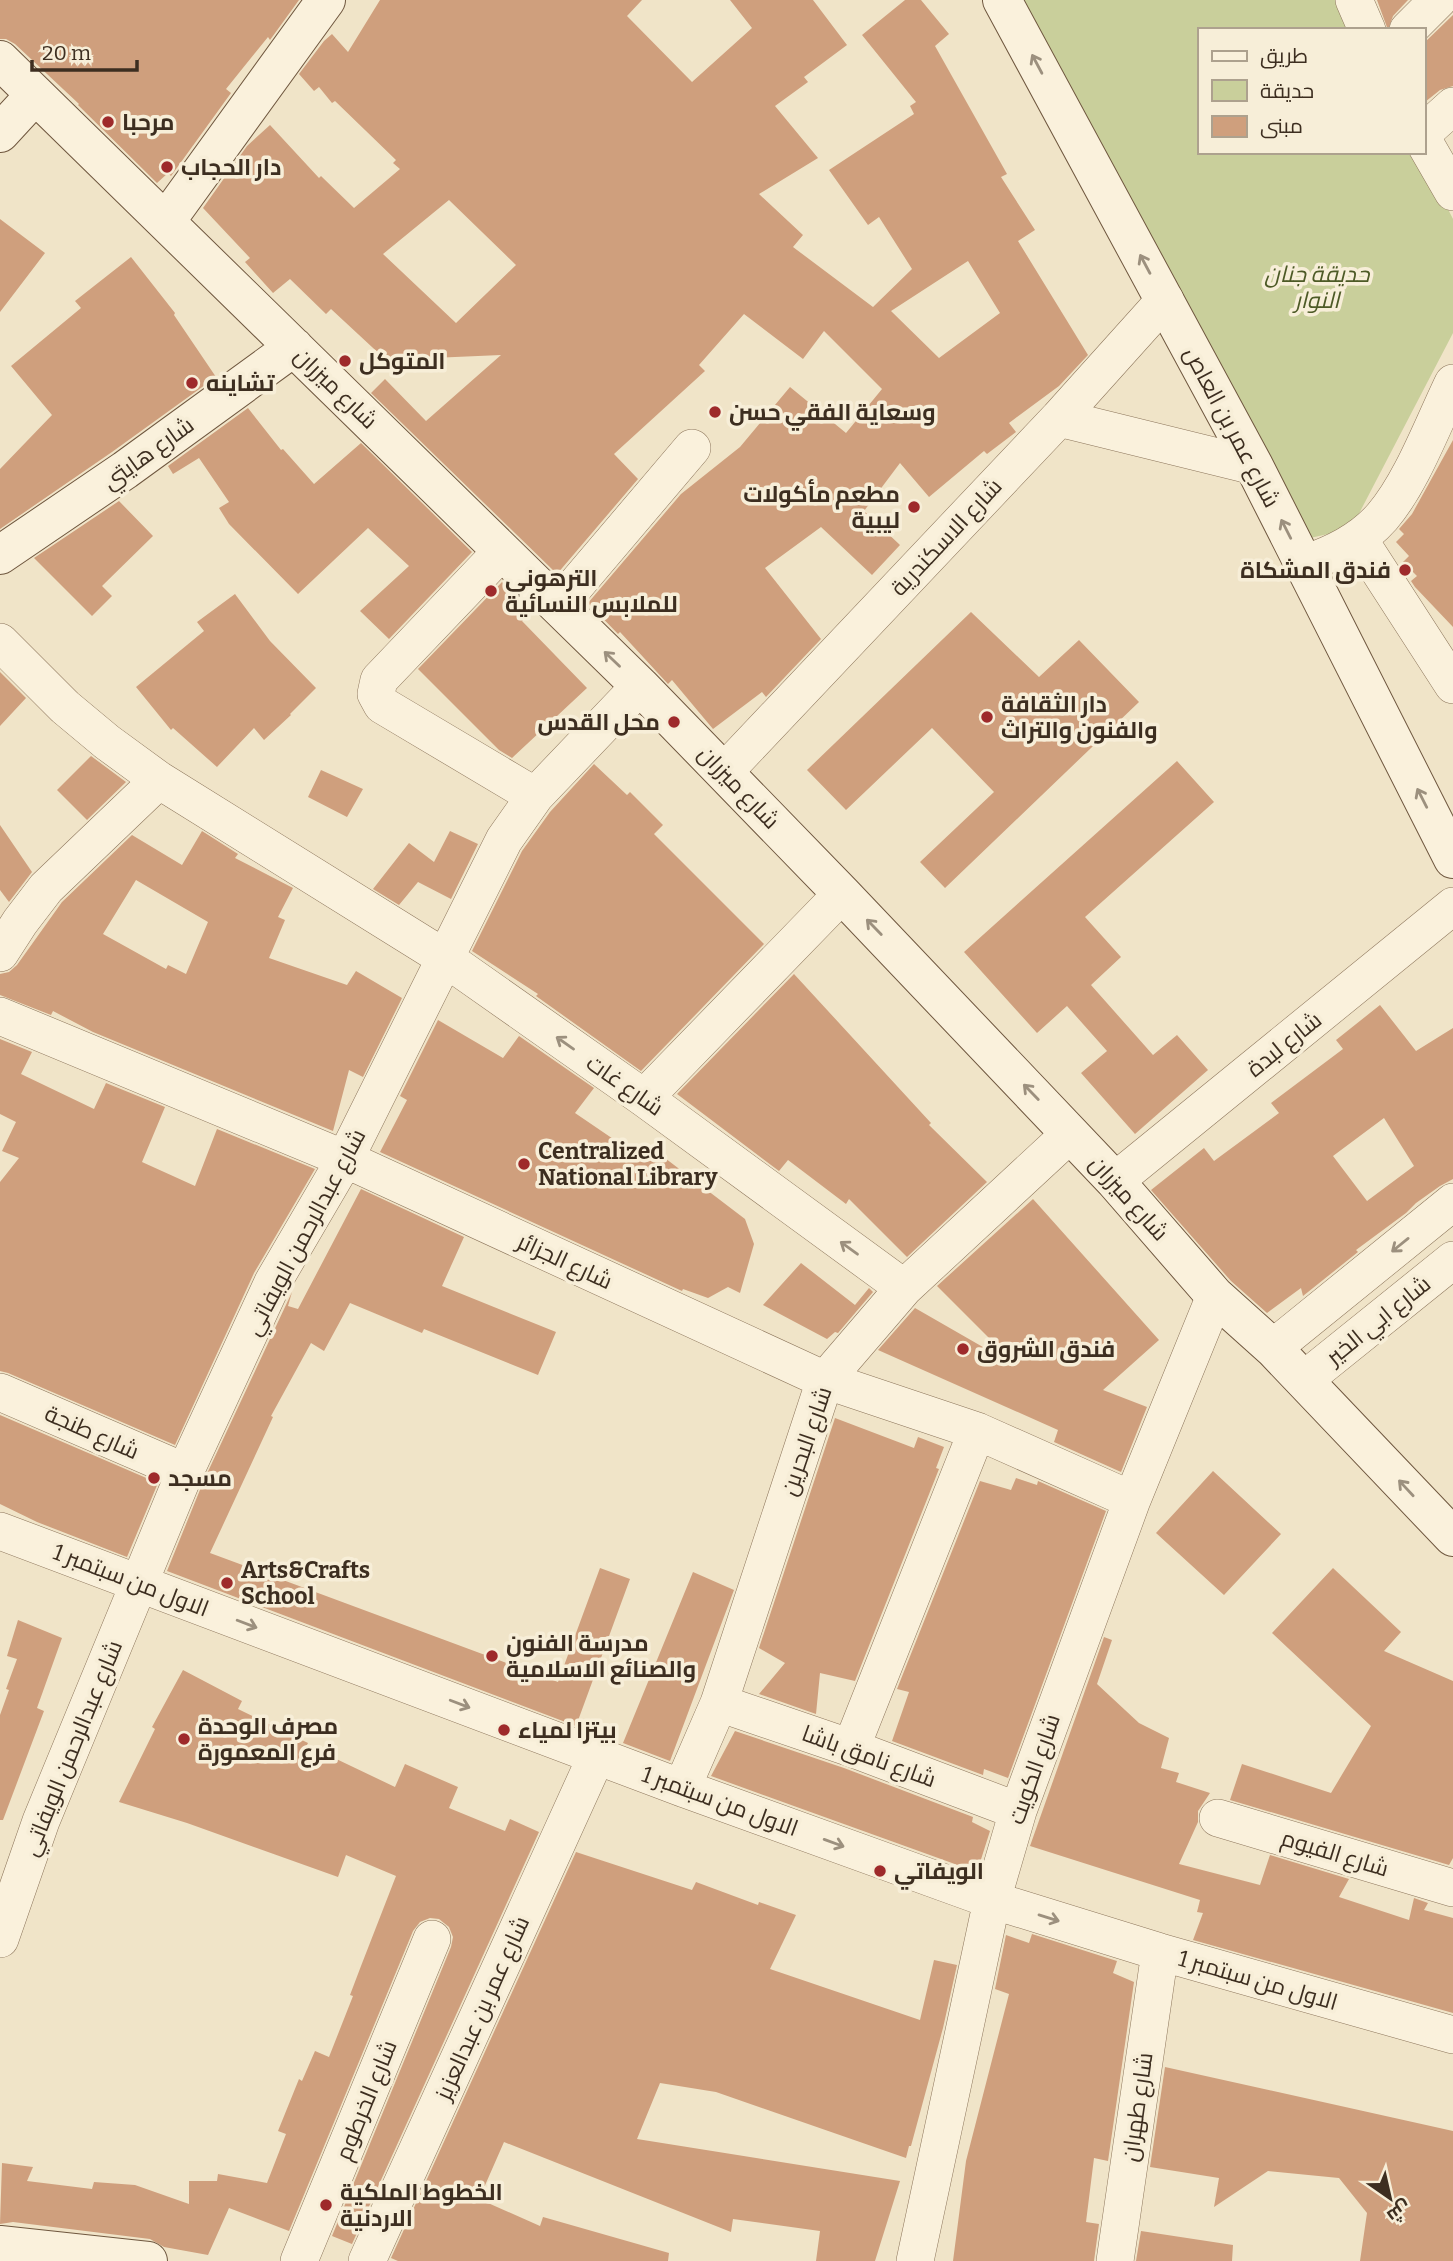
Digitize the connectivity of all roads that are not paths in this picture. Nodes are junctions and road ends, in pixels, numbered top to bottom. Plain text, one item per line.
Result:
1 (326, 0) edge
2 (1002, 0) edge
3 (1354, 0) edge
4 (1438, 0) edge
5 (1366, 28) edge
6 (1410, 28) edge
7 (0, 60) edge
8 (36, 94) junction
9 (1453, 106) edge
10 (1425, 131) edge
11 (0, 133) edge
12 (1425, 144) edge
13 (1453, 192) edge
14 (166, 221) junction
15 (1165, 300) junction
16 (294, 347) junction
17 (1453, 383) edge
18 (1059, 418) junction
19 (692, 448) dead end
20 (1254, 466) junction
21 (1358, 538) junction
22 (502, 551) junction
23 (0, 555) edge
24 (1304, 564) junction
25 (558, 606) junction
26 (0, 642) edge
27 (1453, 685) edge
28 (640, 686) junction
29 (724, 772) junction
30 (159, 780) junction
31 (535, 796) junction
32 (1453, 859) edge
33 (842, 894) junction
34 (1453, 906) edge
35 (0, 953) edge
36 (445, 958) junction
37 (0, 1016) edge
38 (644, 1098) junction
39 (1070, 1134) junction
40 (345, 1160) junction
41 (1115, 1181) junction
42 (1453, 1202) edge
43 (1453, 1260) edge
44 (904, 1288) junction
45 (1215, 1296) junction
46 (1273, 1348) junction
47 (825, 1380) junction
48 (1304, 1380) junction
49 (0, 1392) edge
50 (977, 1431) junction
51 (185, 1472) junction
52 (1132, 1500) junction
53 (1448, 1522) edge
54 (0, 1531) edge
55 (138, 1583) junction
56 (719, 1703) junction
57 (851, 1748) junction
58 (597, 1755) junction
59 (682, 1788) junction
60 (1018, 1811) junction
61 (1218, 1818) dead end
62 (1453, 1888) edge
63 (992, 1900) junction
64 (432, 1939) dead end
65 (0, 1940) edge
66 (1160, 1952) junction
67 (1453, 2035) edge
68 (24, 2252) edge
69 (148, 2261) edge
70 (299, 2261) edge
71 (367, 2261) edge
72 (915, 2261) edge
73 (1115, 2261) edge

1 - 14 street
15 -> 2 street, شارع عمر بن العاص
3 - 5 street
4 - 6 street
7 - 8 street, شارع ميزران
8 - 11 street
8 - 14 street, شارع ميزران
9 - 10 street
12 - 13 street
14 - 16 street, شارع ميزران
15 - 18 street, شارع الاسكندرية
15 - 20 street, شارع عمر بن العاص
16 - 22 street, شارع ميزران
16 - 23 street, شارع هايتي
17 - 21 street
18 - 20 street
18 - 29 street, شارع الاسكندرية
19 - 25 street
24 -> 20 street, شارع عمر بن العاص
21 - 24 street
21 - 27 street
22 - 25 street, شارع ميزران
22 - 31 street
32 -> 24 street, شارع عمر بن العاص
28 -> 25 street, شارع ميزران
26 - 30 street, شارع غات
28 - 29 street, شارع ميزران
28 - 31 street, شارع عبدالرحمن الويفاتي
29 - 33 street, شارع ميزران
30 - 35 street
30 - 36 street, شارع غات
31 - 36 street, شارع عبدالرحمن الويفاتي
33 - 38 street
39 -> 33 street, شارع ميزران
34 - 41 street, شارع لبدة
38 -> 36 street, شارع غات
36 - 40 street, شارع عبدالرحمن الويفاتي
37 - 40 street, شارع الجزائر
44 -> 38 street, شارع غات
39 - 41 street, شارع ميزران
39 - 44 street, شارع البحرين
40 - 47 street, شارع الجزائر
40 - 51 street, شارع عبدالرحمن الويفاتي
41 - 45 street, شارع ميزران
42 -> 46 street
43 - 48 street, شارع ابي الخير
44 - 47 street, شارع البحرين
45 - 46 street, شارع ميزران
45 - 52 street, شارع الكويت
46 - 48 street, شارع ميزران
47 - 50 street, شارع الجزائر
47 - 56 street, شارع البحرين
53 -> 48 street, شارع ميزران
49 - 51 street, شارع طنجة
50 - 52 street, شارع الجزائر
50 - 57 street
51 - 55 street, شارع عبدالرحمن الويفاتي
52 - 60 street, شارع الكويت
54 - 55 street, الاول من سبتمبر 1
55 -> 58 street, الاول من سبتمبر 1
55 - 65 street, شارع عبدالرحمن الويفاتي
56 - 57 street, شارع نامق باشا
56 - 59 street, شارع البحرين
57 - 60 street, شارع نامق باشا
58 - 59 street, الاول من سبتمبر 1
58 - 71 street, شارع عمر بن عبدالعزيز
59 -> 63 street, الاول من سبتمبر 1
60 - 63 street, شارع الكويت
61 - 62 street, شارع الفيوم
63 -> 66 street, الاول من سبتمبر 1
63 - 72 street, شارع الكويت
64 - 70 street, شارع الخرطوم
66 - 67 street, الاول من سبتمبر 1
66 - 73 street, شارع طهران
68 - 69 street

